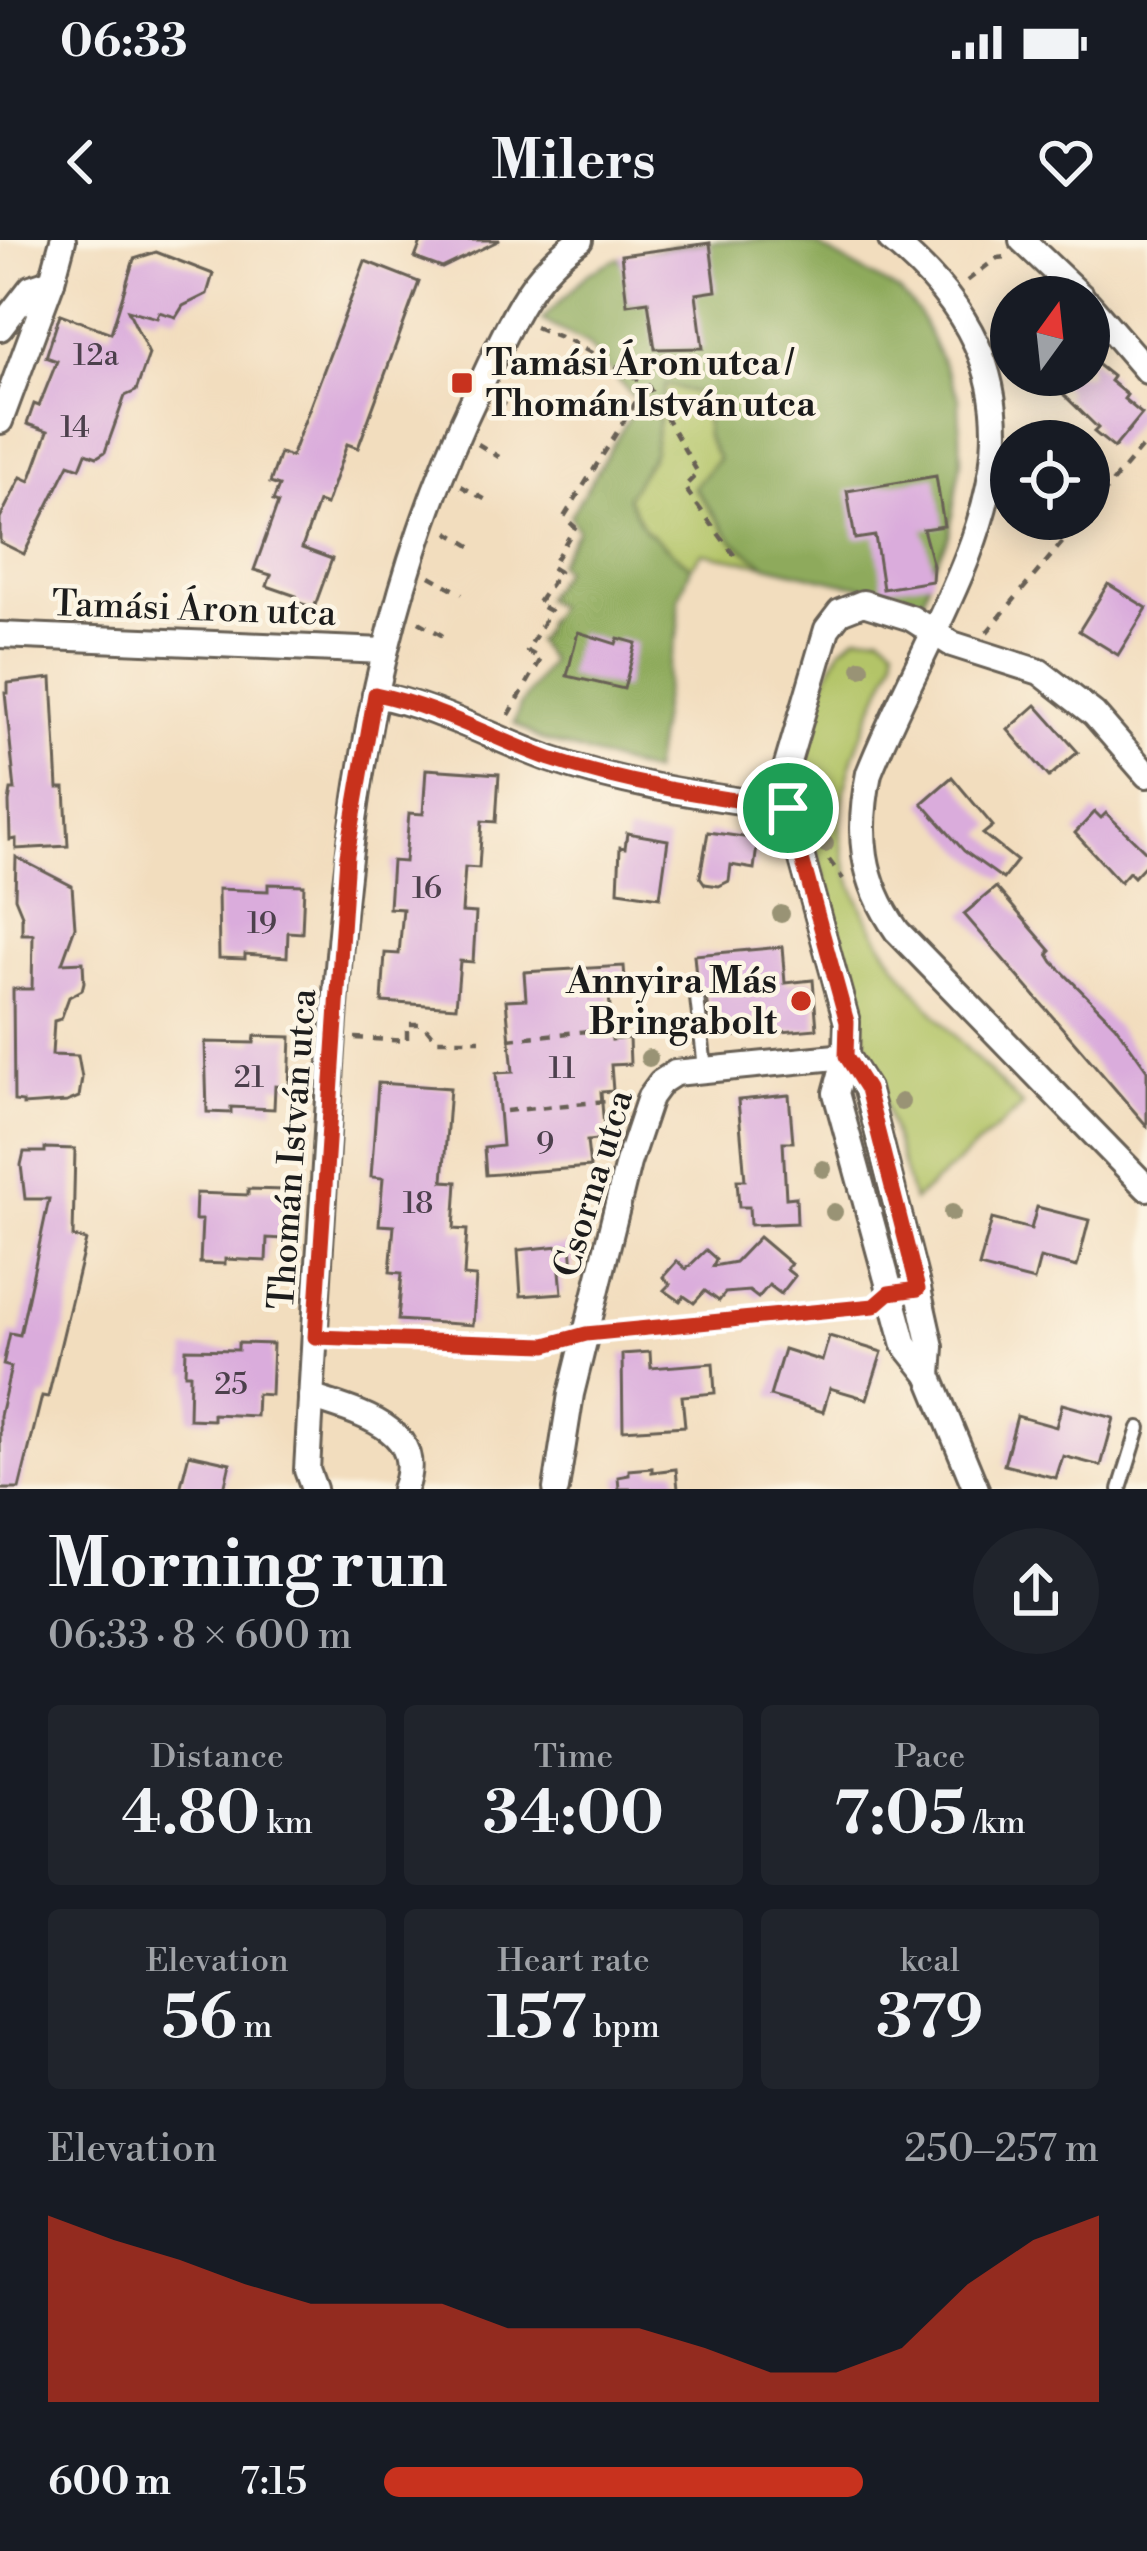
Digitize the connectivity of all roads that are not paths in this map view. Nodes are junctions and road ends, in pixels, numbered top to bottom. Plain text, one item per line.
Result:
1 (63, 240) edge
2 (580, 240) edge
3 (892, 240) edge
4 (1028, 247) edge
5 (1059, 276) edge
6 (52, 280) junction
7 (0, 328) edge
8 (1110, 328) edge
9 (1147, 371) edge
10 (0, 422) edge
11 (933, 632) junction
12 (0, 634) edge
13 (384, 651) junction
14 (375, 694) junction
15 (1147, 775) edge
16 (788, 808) junction
17 (697, 998) dead end
18 (846, 1056) junction
19 (705, 1069) junction
20 (1147, 1188) edge
21 (929, 1375) junction
22 (311, 1397) junction
23 (1139, 1428) dead end
24 (314, 1489) edge
25 (404, 1489) edge
26 (556, 1489) edge
27 (976, 1489) edge
28 (1120, 1489) edge

1 - 6 street
2 - 13 street, Thomán István utca
3 - 11 street
4 - 5 street
6 - 7 street
6 - 10 street
8 - 9 street
11 - 15 street
11 - 16 street
11 - 20 street
12 - 13 street, Tamási Áron utca
13 - 14 street, Thomán István utca
14 - 16 street
14 - 22 street, Thomán István utca
16 - 18 street
17 - 19 lane
18 - 19 street, Csorna utca
18 - 21 street
18 - 21 street
19 - 26 street, Csorna utca
21 - 27 street
22 - 24 street, Thomán István utca
22 - 25 street
23 - 28 lane

